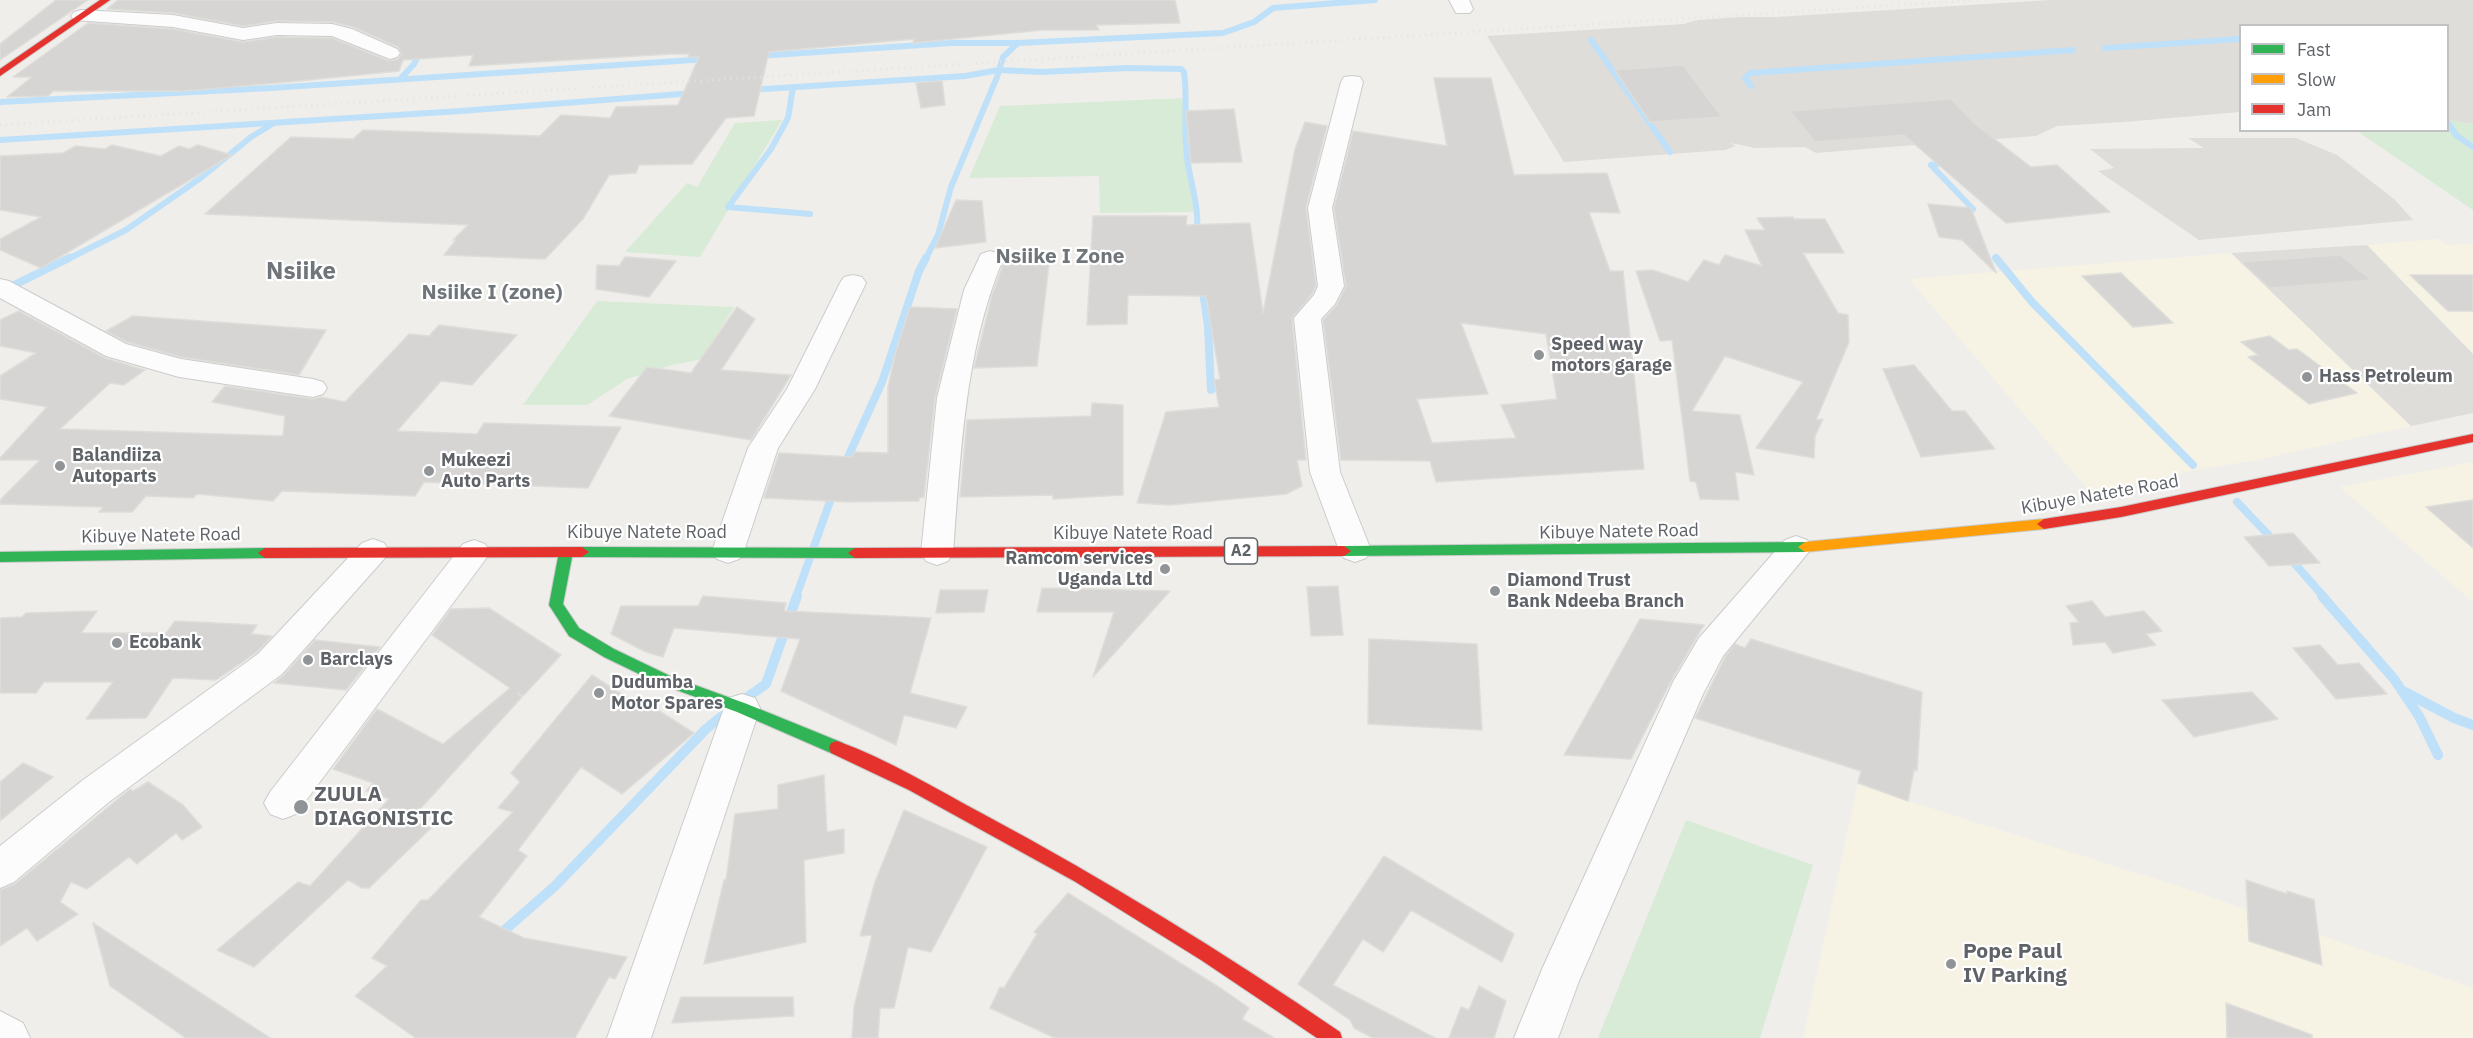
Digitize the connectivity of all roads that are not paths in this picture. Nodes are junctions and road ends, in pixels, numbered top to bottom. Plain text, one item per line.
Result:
1 (106, 0) edge
2 (81, 16) junction
3 (390, 53) dead end
4 (0, 74) edge
5 (1352, 82) dead end
6 (990, 259) dead end
7 (853, 283) dead end
8 (0, 287) edge
9 (313, 387) dead end
10 (2473, 438) edge
11 (1796, 548) junction
12 (1354, 550) junction
13 (373, 551) junction
14 (728, 551) junction
15 (474, 552) junction
16 (566, 552) junction
17 (937, 553) junction
18 (0, 557) edge
19 (742, 708) junction
20 (283, 803) dead end
21 (0, 870) edge
22 (0, 1032) edge
23 (8, 1038) edge
24 (629, 1038) edge
25 (1333, 1038) edge
26 (1536, 1038) edge

1 - 2 main road
2 - 3 street
2 - 4 main road
5 - 12 street
6 - 17 street
7 - 14 street
8 - 9 street
10 - 11 main road, Kibuye Natete Road / A2
11 - 12 main road, Kibuye Natete Road / A2
11 - 26 street
12 - 17 main road, Kibuye Natete Road / A2
13 - 15 main road, Kibuye Natete Road / A2
13 - 18 main road, Kibuye Natete Road / A2
13 - 21 street
14 - 16 main road, Kibuye Natete Road / A2
14 - 17 main road, Kibuye Natete Road / A2
15 - 16 main road, Kibuye Natete Road / A2
15 - 20 street
16 - 19 main road
19 - 24 street
19 - 25 main road
22 - 23 street

